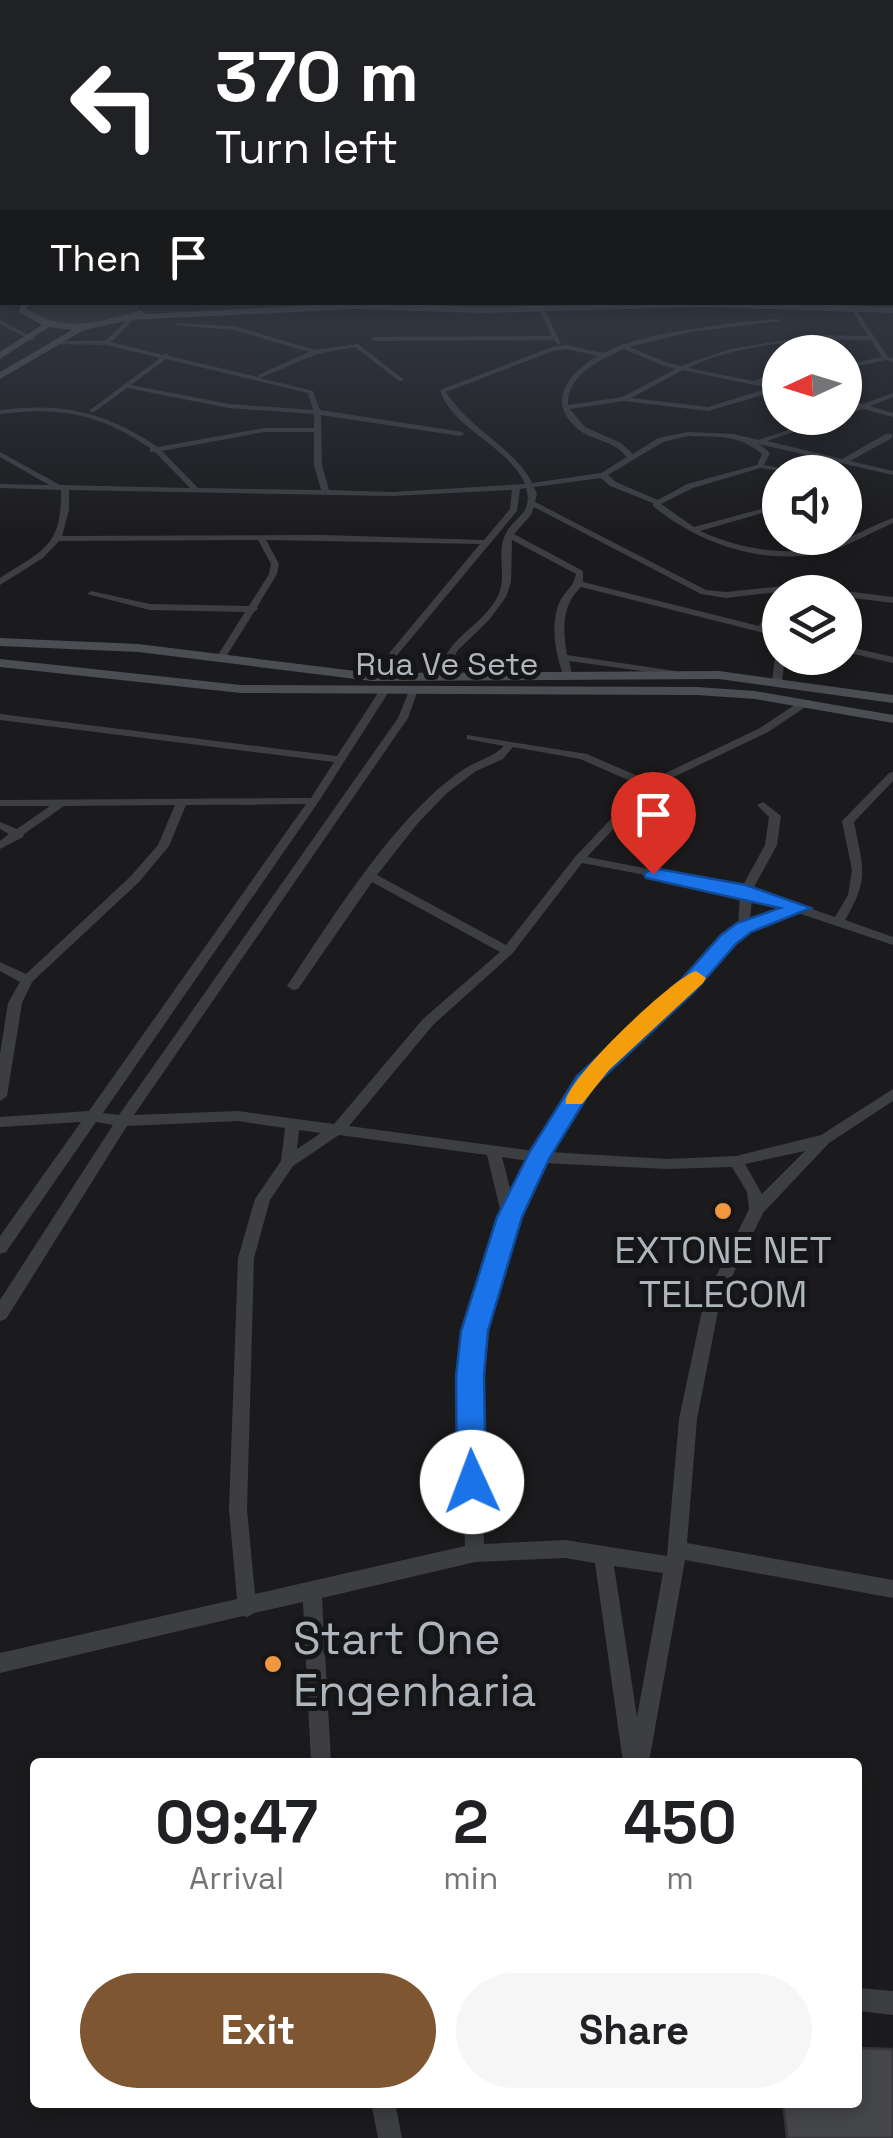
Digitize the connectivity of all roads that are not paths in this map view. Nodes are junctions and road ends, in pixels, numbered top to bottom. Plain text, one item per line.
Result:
1 (32, 339) edge
2 (63, 339) edge
3 (81, 339) edge
4 (111, 339) edge
5 (273, 339) edge
6 (484, 339) edge
7 (554, 339) edge
8 (655, 339) edge
9 (816, 339) edge
10 (374, 340) dead end
11 (87, 341) junction
12 (57, 342) junction
13 (107, 343) junction
14 (566, 346) junction
15 (625, 348) junction
16 (316, 352) junction
17 (167, 355) junction
18 (0, 356) edge
19 (603, 356) junction
20 (890, 359) edge
21 (862, 364) edge
22 (680, 368) junction
23 (0, 376) edge
24 (260, 376) junction
25 (762, 379) edge
26 (401, 380) dead end
27 (754, 382) junction
28 (762, 384) edge
29 (126, 386) junction
30 (762, 393) edge
31 (893, 395) edge
32 (624, 399) junction
33 (862, 405) edge
34 (862, 405) edge
35 (565, 408) junction
36 (92, 411) junction
37 (0, 412) edge
38 (317, 412) junction
39 (893, 415) edge
40 (314, 430) junction
41 (460, 434) dead end
42 (781, 435) edge
43 (889, 436) dead end
44 (746, 438) junction
45 (661, 440) junction
46 (761, 442) junction
47 (618, 445) junction
48 (153, 450) junction
49 (0, 454) edge
50 (817, 455) edge
51 (854, 455) edge
52 (633, 458) junction
53 (760, 466) joint
54 (862, 466) edge
55 (315, 470) junction
56 (182, 472) junction
57 (893, 473) edge
58 (603, 475) junction
59 (0, 486) edge
60 (529, 486) junction
61 (516, 487) junction
62 (64, 490) junction
63 (160, 490) junction
64 (196, 490) junction
65 (298, 491) junction
66 (326, 492) junction
67 (656, 502) junction
68 (534, 504) junction
69 (762, 511) edge
70 (893, 520) edge
71 (693, 530) junction
72 (509, 535) junction
73 (260, 537) junction
74 (60, 539) junction
75 (482, 542) junction
76 (0, 582) edge
77 (579, 584) junction
78 (762, 593) edge
79 (91, 594) dead end
80 (862, 596) edge
81 (893, 600) edge
82 (254, 609) junction
83 (762, 630) edge
84 (0, 642) edge
85 (176, 653) junction
86 (862, 653) edge
87 (563, 657) junction
88 (221, 658) junction
89 (893, 660) edge
90 (0, 663) edge
91 (676, 674) junction
92 (692, 674) junction
93 (778, 675) edge
94 (442, 678) junction
95 (568, 678) junction
96 (157, 680) junction
97 (777, 681) junction
98 (195, 685) junction
99 (382, 685) junction
100 (696, 691) junction
101 (412, 693) junction
102 (893, 699) edge
103 (806, 702) junction
104 (0, 717) edge
105 (893, 719) edge
106 (471, 737) dead end
107 (488, 742) junction
108 (509, 746) junction
109 (481, 759) junction
110 (342, 760) junction
111 (893, 775) edge
112 (648, 785) junction
113 (182, 802) junction
114 (314, 802) junction
115 (0, 803) edge
116 (61, 804) junction
117 (764, 805) dead end
118 (0, 825) edge
119 (19, 835) junction
120 (0, 846) edge
121 (579, 859) junction
122 (372, 877) junction
123 (746, 891) junction
124 (801, 908) junction
125 (839, 920) junction
126 (744, 928) junction
127 (893, 941) edge
128 (508, 951) junction
129 (0, 966) edge
130 (27, 980) junction
131 (293, 986) dead end
132 (893, 1094) edge
133 (0, 1096) edge
134 (893, 1106) edge
135 (874, 1108) junction
136 (90, 1116) junction
137 (123, 1121) junction
138 (0, 1122) edge
139 (293, 1122) junction
140 (340, 1127) junction
141 (826, 1139) junction
142 (493, 1152) junction
143 (538, 1157) junction
144 (736, 1161) junction
145 (288, 1162) junction
146 (758, 1210) junction
147 (510, 1217) junction
148 (0, 1248) edge
149 (0, 1314) edge
150 (475, 1553) junction
151 (604, 1555) junction
152 (675, 1558) junction
153 (893, 1589) edge
154 (312, 1593) junction
155 (247, 1608) junction
156 (0, 1663) edge
157 (320, 1758) edge
158 (635, 1758) edge
159 (637, 1758) edge
160 (862, 2000) edge
161 (893, 2003) edge
162 (384, 2108) edge
163 (390, 2138) edge

1 - 18 main road
2 - 12 main road
3 - 11 street
4 - 13 street
5 - 16 street
6 - 10 street
7 - 14 street
8 - 15 street
9 - 22 street
11 - 12 street
11 - 13 street
12 - 23 main road
13 - 17 street
14 - 19 street
14 - 60 street
15 - 19 street
15 - 22 street
16 - 24 street
16 - 26 street
17 - 24 street
17 - 29 street
19 - 35 street
20 - 21 street
22 - 27 street
22 - 32 street
24 - 38 street
25 - 27 street
27 - 28 street
29 - 36 street
29 - 38 street
30 - 32 street
31 - 33 street
32 - 35 street
34 - 39 street
35 - 47 street
36 - 37 street
36 - 48 street
38 - 40 street
38 - 41 street
40 - 48 street
40 - 55 street
42 - 46 street
43 - 51 street
44 - 45 street
44 - 46 street
44 - 53 street
45 - 47 street
45 - 52 street
46 - 50 street
47 - 52 street
48 - 56 street
49 - 62 street
52 - 58 street
53 - 67 street
54 - 57 street
55 - 65 street
55 - 66 street
56 - 63 street
56 - 64 street
58 - 60 street
58 - 67 street
59 - 62 street
60 - 61 street
60 - 68 street
61 - 66 street
61 - 75 street
62 - 63 street
62 - 74 street
63 - 64 street
64 - 65 street
65 - 66 street
67 - 71 street
68 - 72 street
68 - 78 street
69 - 71 street
70 - 71 street
72 - 77 street
72 - 94 street
73 - 74 street
73 - 75 street
73 - 82 street
74 - 76 street
75 - 99 street
77 - 83 street
77 - 87 street
79 - 82 street
80 - 81 street
82 - 88 street
84 - 85 main road, Rua Ve Sete
85 - 88 main road, Rua Ve Sete
85 - 96 main road
86 - 89 street
87 - 91 street
87 - 95 street
88 - 98 main road
88 - 99 main road, Rua Ve Sete
90 - 96 main road, Rua Ve Sete
91 - 92 main road, Rua Ve Sete
91 - 95 main road, Rua Ve Sete
92 - 97 main road, Rua Ve Sete
92 - 100 main road
93 - 97 street
94 - 95 main road, Rua Ve Sete
94 - 99 main road, Rua Ve Sete
96 - 98 main road, Rua Ve Sete
97 - 102 main road, Rua Ve Sete
98 - 99 main road, Rua Ve Sete
99 - 101 main road, Rua Ve Sete
99 - 110 street
100 - 101 main road, Rua Ve Sete
100 - 103 main road, Rua Ve Sete
101 - 137 street
103 - 105 main road, Rua Ve Sete
103 - 112 street
104 - 110 street
106 - 107 street
107 - 108 street
107 - 109 street
108 - 109 street
108 - 112 street
109 - 122 street
110 - 114 street
111 - 125 street
112 - 121 street
113 - 114 street
113 - 116 street
113 - 130 street
114 - 136 street
115 - 116 street
116 - 119 street
117 - 123 street
118 - 119 street
119 - 120 street
121 - 123 street
121 - 128 street
122 - 128 street
122 - 131 street
123 - 124 street
123 - 126 street
124 - 125 street
124 - 126 street
125 - 127 street
126 - 143 street
128 - 140 street
129 - 130 street
130 - 133 street
132 - 135 street
134 - 135 street
135 - 141 street
136 - 137 street
136 - 138 street
136 - 148 street
137 - 139 street
137 - 149 street
139 - 140 street
139 - 145 street
140 - 142 street
140 - 145 street
141 - 144 street
141 - 146 street
142 - 143 street
142 - 147 street
143 - 144 street
143 - 147 street
144 - 146 street
145 - 155 street
146 - 152 street
147 - 150 street
150 - 151 street
150 - 154 street
151 - 152 street
151 - 158 street
152 - 153 street
152 - 159 street
154 - 155 street
154 - 157 street
155 - 156 street
160 - 161 street
162 - 163 street

